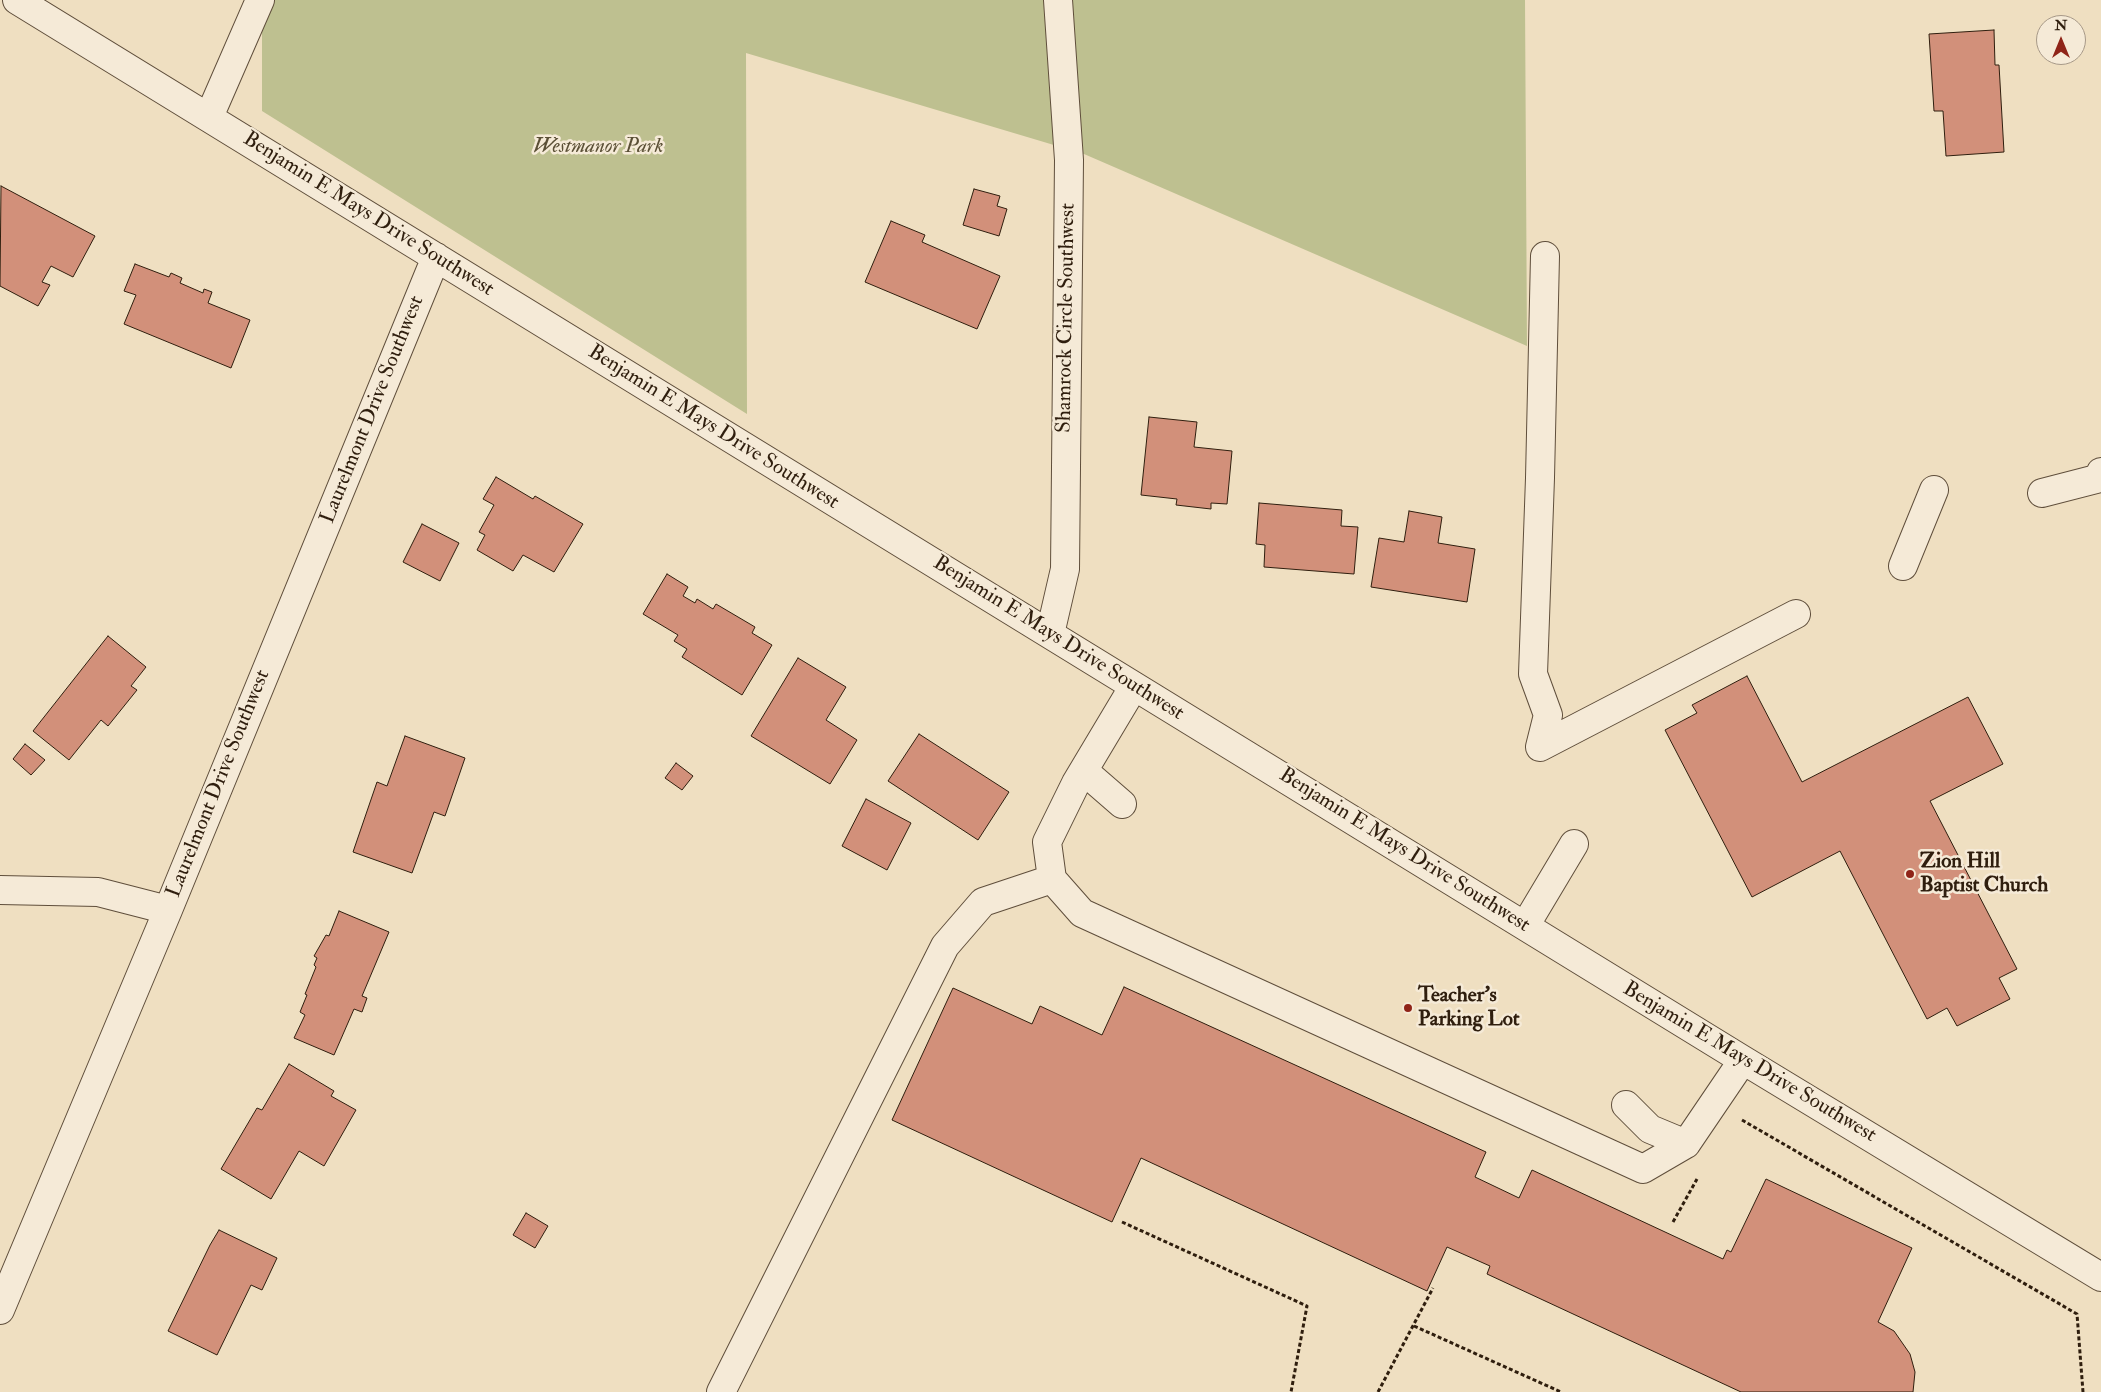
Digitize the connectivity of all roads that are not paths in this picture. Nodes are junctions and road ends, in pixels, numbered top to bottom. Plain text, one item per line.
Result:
1 (17, 0) edge
2 (260, 0) edge
3 (1058, 0) edge
4 (209, 117) junction
5 (1545, 256) dead end
6 (436, 257) junction
7 (2101, 472) edge
8 (2101, 478) edge
9 (1934, 490) dead end
10 (2042, 493) dead end
11 (1903, 566) dead end
12 (1796, 614) dead end
13 (1050, 634) junction
14 (1134, 686) junction
15 (1084, 770) junction
16 (1122, 804) dead end
17 (1574, 844) dead end
18 (1052, 878) junction
19 (0, 890) edge
20 (168, 910) junction
21 (1525, 926) junction
22 (1743, 1060) junction
23 (1626, 1105) dead end
24 (1686, 1144) junction
25 (2101, 1277) edge
26 (0, 1310) edge
27 (721, 1392) edge

1 - 4 street, Benjamin E Mays Drive Southwest
2 - 4 street
3 - 13 street, Shamrock Circle Southwest
4 - 6 street, Benjamin E Mays Drive Southwest
5 - 12 street
6 - 13 street, Benjamin E Mays Drive Southwest
6 - 20 street, Laurelmont Drive Southwest
7 - 8 street
8 - 10 street
9 - 11 street
13 - 14 street, Benjamin E Mays Drive Southwest
14 - 15 street
14 - 21 street, Benjamin E Mays Drive Southwest
15 - 16 street
15 - 18 street
17 - 21 street
18 - 24 street
18 - 27 street
19 - 20 street
20 - 26 street, Laurelmont Drive Southwest
21 - 22 street, Benjamin E Mays Drive Southwest
22 - 24 street
22 - 25 street, Benjamin E Mays Drive Southwest
23 - 24 street

